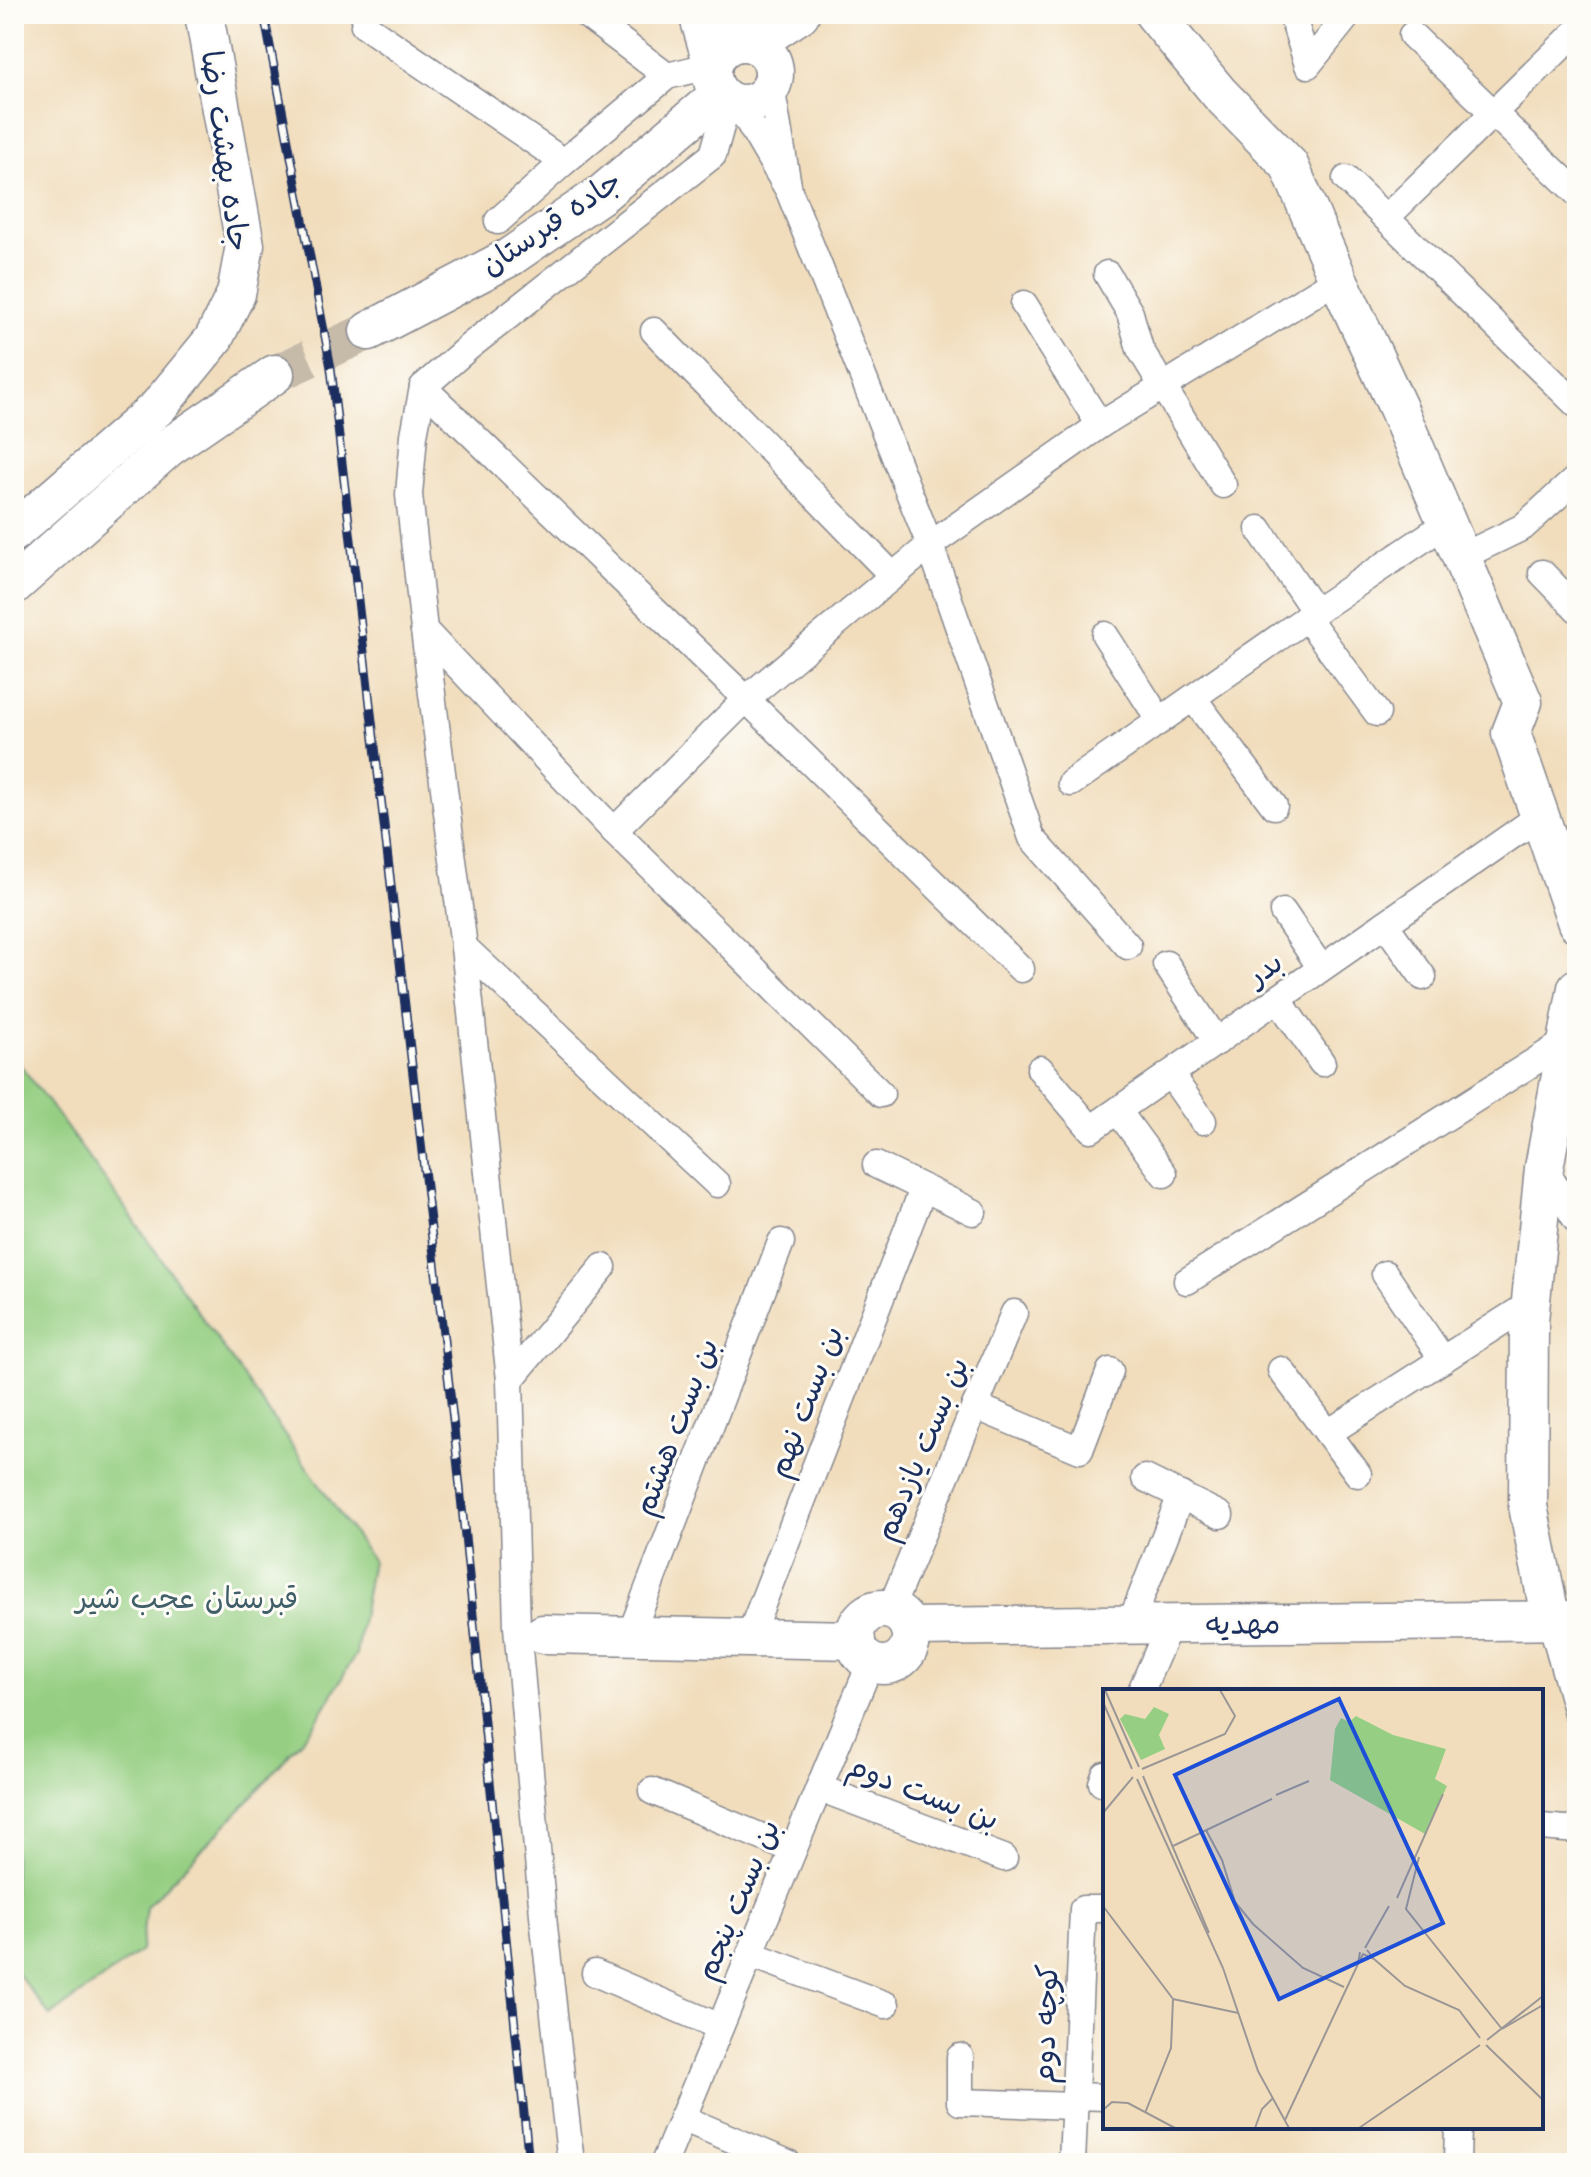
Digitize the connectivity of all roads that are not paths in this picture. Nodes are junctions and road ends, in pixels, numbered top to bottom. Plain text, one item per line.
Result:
1 (204, 14) edge
2 (585, 14) edge
3 (698, 14) edge
4 (726, 14) edge
5 (800, 14) edge
6 (818, 14) edge
7 (1154, 14) edge
8 (1349, 14) edge
9 (1292, 15) edge
10 (364, 25) dead end
11 (1577, 31) edge
12 (1412, 35) dead end
13 (754, 44) junction
14 (667, 76) junction
15 (773, 81) junction
16 (725, 91) junction
17 (1494, 112) junction
18 (564, 162) junction
19 (1346, 179) dead end
20 (789, 191) junction
21 (1577, 193) edge
22 (1386, 218) junction
23 (498, 221) dead end
24 (1107, 274) dead end
25 (1338, 279) junction
26 (1024, 304) dead end
27 (369, 331) tunnel mouth
28 (654, 331) dead end
29 (275, 374) tunnel mouth
30 (1161, 386) junction
31 (423, 387) junction
32 (1577, 405) edge
33 (1100, 425) junction
34 (1577, 478) edge
35 (1223, 485) dead end
36 (1259, 529) dead end
37 (14, 532) edge
38 (1454, 540) junction
39 (930, 545) junction
40 (1542, 573) dead end
41 (893, 576) junction
42 (14, 585) edge
43 (1577, 609) edge
44 (1311, 615) junction
45 (424, 630) junction
46 (1105, 635) dead end
47 (1193, 698) junction
48 (746, 699) junction
49 (1377, 713) dead end
50 (1160, 721) junction
51 (1071, 783) dead end
52 (1274, 806) dead end
53 (1540, 816) junction
54 (614, 831) junction
55 (1283, 912) dead end
56 (1577, 923) edge
57 (1385, 924) junction
58 (1128, 946) dead end
59 (464, 947) junction
60 (1166, 964) dead end
61 (1321, 968) junction
62 (1021, 969) dead end
63 (1423, 977) dead end
64 (1577, 988) edge
65 (1278, 999) junction
66 (1567, 1041) junction
67 (1217, 1042) junction
68 (1322, 1063) dead end
69 (1040, 1069) dead end
70 (1170, 1074) junction
71 (881, 1094) dead end
72 (1118, 1111) junction
73 (1203, 1121) dead end
74 (876, 1165) dead end
75 (1164, 1174) dead end
76 (1560, 1181) edge
77 (717, 1184) dead end
78 (923, 1189) junction
79 (973, 1212) dead end
80 (1577, 1221) edge
81 (781, 1242) dead end
82 (603, 1267) dead end
83 (1385, 1274) dead end
84 (1187, 1281) dead end
85 (1531, 1303) junction
86 (1014, 1313) dead end
87 (1443, 1360) junction
88 (1281, 1370) dead end
89 (1110, 1371) dead end
90 (510, 1380) junction
91 (975, 1406) junction
92 (1328, 1433) junction
93 (1358, 1474) dead end
94 (1145, 1478) dead end
95 (1181, 1495) junction
96 (1220, 1515) dead end
97 (900, 1619) junction
98 (1564, 1621) edge
99 (1170, 1624) junction
100 (1130, 1625) junction
101 (543, 1634) dead end
102 (630, 1636) junction
103 (749, 1638) junction
104 (864, 1651) junction
105 (1142, 1689) edge
106 (1577, 1713) edge
107 (819, 1788) junction
108 (652, 1791) dead end
109 (1543, 1827) edge
110 (1577, 1830) edge
111 (793, 1850) junction
112 (1004, 1858) dead end
113 (1103, 1909) edge
114 (750, 1954) junction
115 (595, 1973) dead end
116 (886, 2005) dead end
117 (720, 2027) junction
118 (960, 2057) dead end
119 (1103, 2097) edge
120 (1075, 2101) junction
121 (682, 2118) junction
122 (1458, 2129) edge
123 (571, 2163) edge
124 (664, 2163) edge
125 (788, 2163) edge
126 (1072, 2163) edge
127 (1457, 2163) edge

1 - 37 street, جاده بهشت رضا
2 - 14 street
3 - 16 street
4 - 13 street
5 - 13 street
6 - 15 street
7 - 25 street
8 - 9 street
10 - 18 street
11 - 17 street
12 - 17 street
13 - 15 street
13 - 16 street
14 - 16 street
14 - 18 street
15 - 16 street
15 - 20 street
16 - 20 street
16 - 27 street, جاده قبرستان
16 - 31 street
17 - 21 street
17 - 22 street
18 - 23 street
19 - 22 street
20 - 39 street
22 - 32 street
24 - 30 street
25 - 30 street
25 - 38 street
26 - 33 street
28 - 41 street
29 - 42 street
30 - 33 street
30 - 35 street
31 - 45 street
31 - 48 street
33 - 39 street
34 - 38 street
36 - 44 street
38 - 44 street
38 - 53 street
39 - 41 street
39 - 58 street
40 - 43 street
41 - 48 street
44 - 47 street
44 - 49 street
45 - 54 street
45 - 59 street
46 - 50 street
47 - 50 street
47 - 52 street
48 - 54 street
48 - 62 street
50 - 51 street
53 - 56 street
53 - 57 street, بدر
54 - 71 street
55 - 61 street
57 - 61 street, بدر
57 - 63 street
59 - 77 street
59 - 90 street
60 - 67 street
61 - 65 street, بدر
64 - 66 street
65 - 67 street, بدر
65 - 68 street
66 - 76 street
66 - 84 street
67 - 70 street, بدر
69 - 72 street, بدر
70 - 72 street, بدر
70 - 73 street
72 - 75 street
74 - 78 street
76 - 80 street
76 - 85 street
78 - 79 street
78 - 103 street, بن بست نهم
81 - 102 street, بن بست هشتم
82 - 90 street
83 - 87 street
85 - 87 street
85 - 98 street
86 - 91 street, بن بست یازدهم
87 - 92 street
88 - 92 street
89 - 91 street
90 - 123 street
91 - 97 street, بن بست یازدهم
92 - 93 street
94 - 95 street
95 - 96 street
95 - 100 street
97 - 100 street, مهدیه
97 - 104 street
98 - 99 street, مهدیه
98 - 106 street
99 - 100 street, مهدیه
99 - 105 street
101 - 102 street
102 - 103 street
103 - 104 street
104 - 107 street, بن بست پنجم
107 - 111 street, بن بست پنجم
107 - 112 street, بن بست دوم
108 - 111 street
109 - 110 street
111 - 114 street, بن بست پنجم
113 - 120 street, کوچه دوم
114 - 116 street
114 - 117 street, بن بست پنجم
115 - 117 street
117 - 121 street, بن بست پنجم
118 - 120 street
119 - 120 street
120 - 126 street, کوچه دوم
121 - 124 street, بن بست پنجم
121 - 125 street
122 - 127 street

